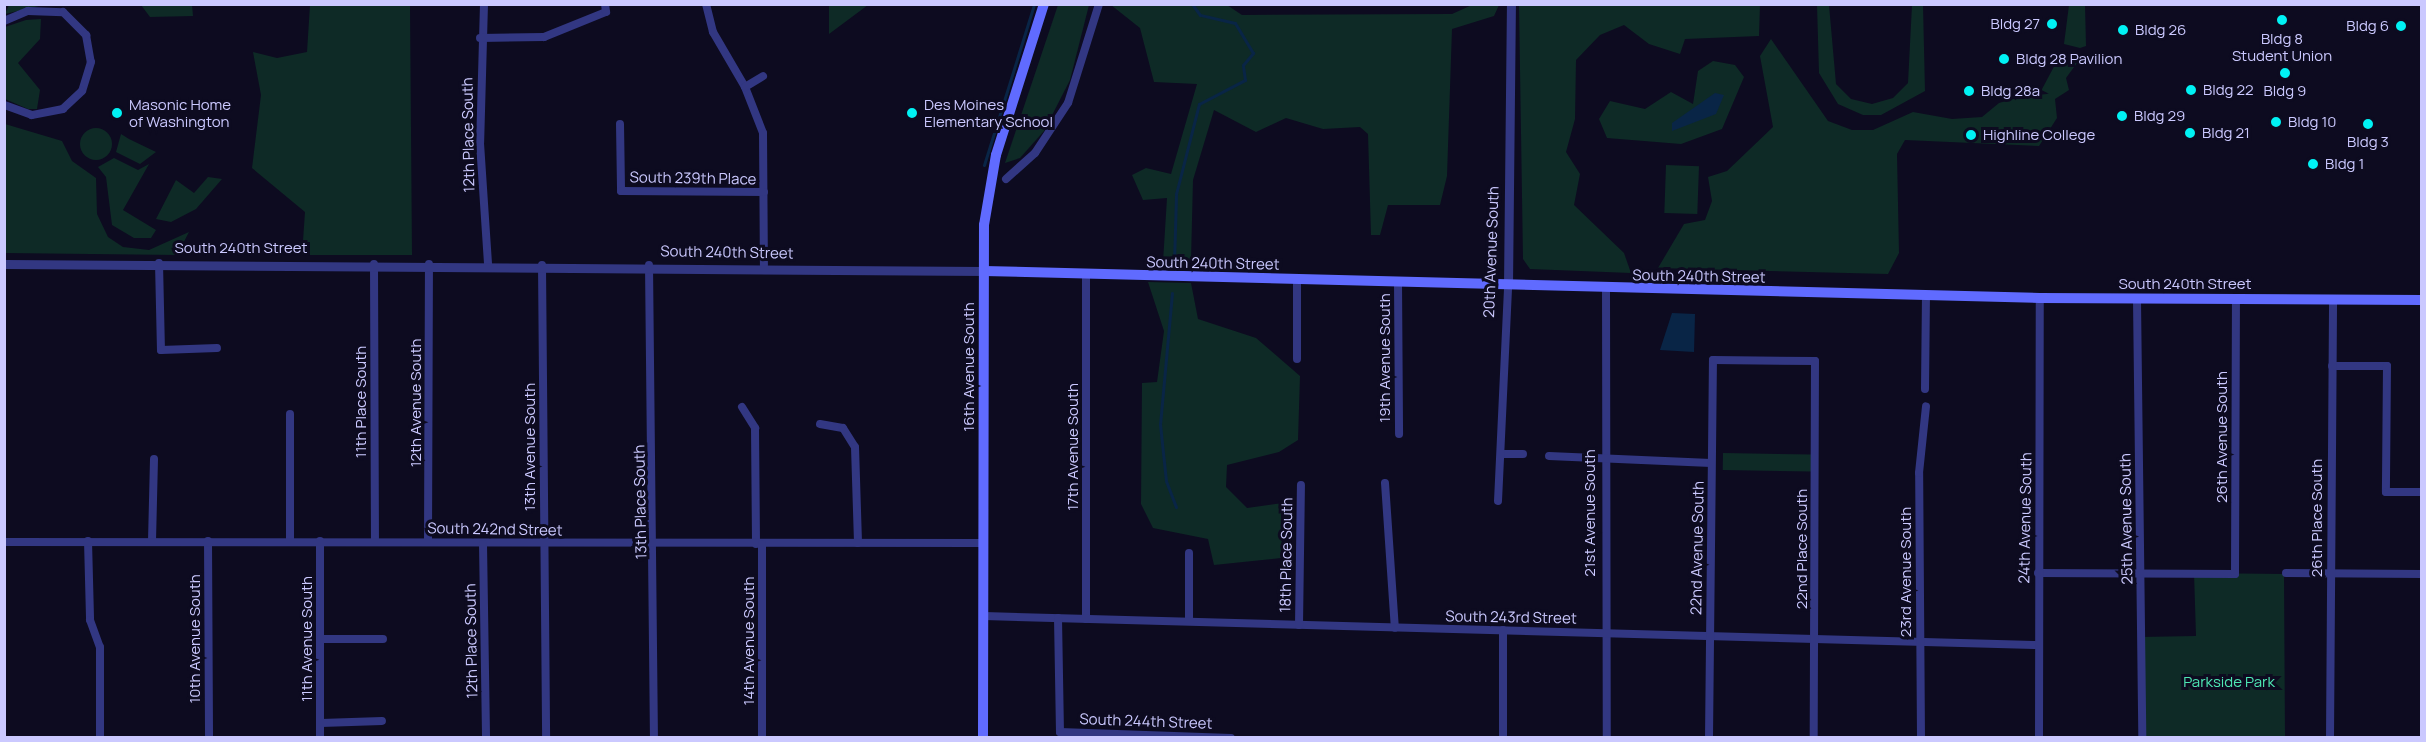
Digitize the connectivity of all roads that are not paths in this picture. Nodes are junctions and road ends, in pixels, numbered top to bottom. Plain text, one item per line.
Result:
1 (484, 4) edge
2 (706, 4) edge
3 (1044, 4) edge
4 (1099, 4) edge
5 (1511, 4) edge
6 (605, 8) edge
7 (4, 21) edge
8 (480, 38) junction
9 (763, 76) dead end
10 (745, 87) junction
11 (4, 105) edge
12 (620, 124) dead end
13 (1006, 179) dead end
14 (764, 192) junction
15 (159, 263) junction
16 (4, 264) edge
17 (374, 264) junction
18 (429, 264) junction
19 (488, 264) junction
20 (542, 265) junction
21 (649, 265) junction
22 (764, 267) junction
23 (984, 271) junction
24 (1086, 275) junction
25 (1297, 280) junction
26 (1398, 282) junction
27 (1508, 285) junction
28 (1606, 289) junction
29 (1926, 296) junction
30 (2040, 298) junction
31 (2235, 299) junction
32 (2137, 300) junction
33 (2332, 300) junction
34 (2421, 300) edge
35 (218, 348) dead end
36 (1297, 360) dead end
37 (1815, 361) joint
38 (2332, 366) junction
39 (1925, 389) dead end
40 (1926, 406) dead end
41 (742, 407) dead end
42 (290, 414) dead end
43 (820, 424) dead end
44 (1399, 434) dead end
45 (1501, 454) junction
46 (1523, 454) dead end
47 (1549, 456) dead end
48 (1603, 457) junction
49 (154, 459) dead end
50 (1711, 463) junction
51 (1385, 483) dead end
52 (1301, 485) dead end
53 (2421, 492) edge
54 (1498, 501) dead end
55 (375, 540) junction
56 (88, 541) junction
57 (152, 541) junction
58 (208, 541) junction
59 (290, 541) junction
60 (320, 541) junction
61 (428, 541) junction
62 (4, 542) edge
63 (858, 543) junction
64 (984, 543) junction
65 (483, 544) junction
66 (544, 544) junction
67 (654, 544) junction
68 (759, 544) junction
69 (1189, 554) dead end
70 (2038, 573) junction
71 (2140, 573) junction
72 (2286, 573) dead end
73 (2330, 574) junction
74 (2421, 574) edge
75 (984, 616) junction
76 (1058, 618) junction
77 (1086, 618) junction
78 (1190, 621) junction
79 (1299, 625) junction
80 (1395, 628) junction
81 (1503, 630) junction
82 (1605, 633) junction
83 (1709, 636) junction
84 (321, 639) junction
85 (383, 639) dead end
86 (1816, 639) junction
87 (1920, 641) junction
88 (2037, 645) junction
89 (382, 721) dead end
90 (321, 723) junction
91 (100, 738) edge
92 (209, 738) edge
93 (320, 738) edge
94 (486, 738) edge
95 (546, 738) edge
96 (654, 738) edge
97 (762, 738) edge
98 (983, 738) edge
99 (1231, 738) edge
100 (1503, 738) edge
101 (1607, 738) edge
102 (1709, 738) edge
103 (1814, 738) edge
104 (1921, 738) edge
105 (2039, 738) edge
106 (2142, 738) edge
107 (2330, 738) edge

1 - 8 street, 12th Place South
2 - 10 street
3 - 23 main road, 16th Avenue South
4 - 13 street
5 - 27 street, 20th Avenue South
6 - 8 street
7 - 11 street
8 - 19 street, 12th Place South
9 - 10 street
10 - 14 street
12 - 14 street, South 239th Place
14 - 22 street
15 - 16 street, South 240th Street
15 - 17 street, South 240th Street
15 - 35 street
17 - 18 street, South 240th Street
17 - 55 street, 11th Place South
18 - 19 street, South 240th Street
18 - 61 street, 12th Avenue South
19 - 20 street, South 240th Street
20 - 21 street, South 240th Street
20 - 66 street, 13th Avenue South
21 - 22 street, South 240th Street
21 - 67 street, 13th Place South
22 - 23 street, South 240th Street
23 - 24 main road, South 240th Street
23 - 64 main road, 16th Avenue South
24 - 25 main road, South 240th Street
24 - 77 street, 17th Avenue South
25 - 26 main road, South 240th Street
25 - 36 street
26 - 27 main road, South 240th Street
26 - 44 street, 19th Avenue South
27 - 28 main road, South 240th Street
27 - 45 street, 20th Avenue South
28 - 29 main road, South 240th Street
28 - 48 street, 21st Avenue South
29 - 30 main road, South 240th Street
29 - 39 street
30 - 32 main road, South 240th Street
30 - 70 street, 24th Avenue South
31 - 32 main road, South 240th Street
31 - 33 main road, South 240th Street
31 - 71 street, 26th Avenue South
32 - 71 street, 25th Avenue South
33 - 34 main road, South 240th Street
33 - 38 street, 26th Place South
37 - 50 street, 22nd Avenue South
37 - 86 street, 22nd Place South
38 - 53 street
38 - 73 street, 26th Place South
40 - 87 street, 23rd Avenue South
41 - 68 street, 14th Avenue South
42 - 59 street
43 - 63 street
45 - 46 street
45 - 54 street, 20th Avenue South
47 - 48 street
48 - 50 street
48 - 82 street, 21st Avenue South
49 - 57 street
50 - 83 street, 22nd Avenue South
51 - 80 street
52 - 79 street, 18th Place South
55 - 60 street, South 242nd Street
55 - 61 street, South 242nd Street
56 - 57 street, South 242nd Street
56 - 62 street, South 242nd Street
56 - 91 street
57 - 58 street, South 242nd Street
58 - 59 street, South 242nd Street
58 - 92 street, 10th Avenue South
59 - 60 street, South 242nd Street
60 - 84 street, 11th Avenue South
61 - 65 street, South 242nd Street
63 - 64 street, South 242nd Street
63 - 68 street, South 242nd Street
64 - 75 main road, 16th Avenue South
65 - 66 street, South 242nd Street
65 - 94 street, 12th Place South
66 - 67 street, South 242nd Street
66 - 95 street, 13th Avenue South
67 - 68 street, South 242nd Street
67 - 96 street, 13th Place South
68 - 97 street, 14th Avenue South
69 - 78 street
70 - 71 street
70 - 88 street, 24th Avenue South
71 - 106 street, 25th Avenue South
72 - 73 street
73 - 74 street
73 - 107 street, 26th Place South
75 - 76 street, South 243rd Street
75 - 98 main road, 16th Avenue South
76 - 77 street, South 243rd Street
76 - 99 street, South 244th Street
77 - 78 street, South 243rd Street
78 - 79 street, South 243rd Street
79 - 80 street, South 243rd Street
80 - 81 street, South 243rd Street
81 - 82 street, South 243rd Street
81 - 100 street
82 - 83 street, South 243rd Street
82 - 101 street, 21st Avenue South
83 - 86 street, South 243rd Street
83 - 102 street, 22nd Avenue South
84 - 85 street
84 - 90 street, 11th Avenue South
86 - 87 street, South 243rd Street
86 - 103 street, 22nd Place South
87 - 88 street, South 243rd Street
87 - 104 street, 23rd Avenue South
88 - 105 street, 24th Avenue South
89 - 90 street
90 - 93 street, 11th Avenue South

